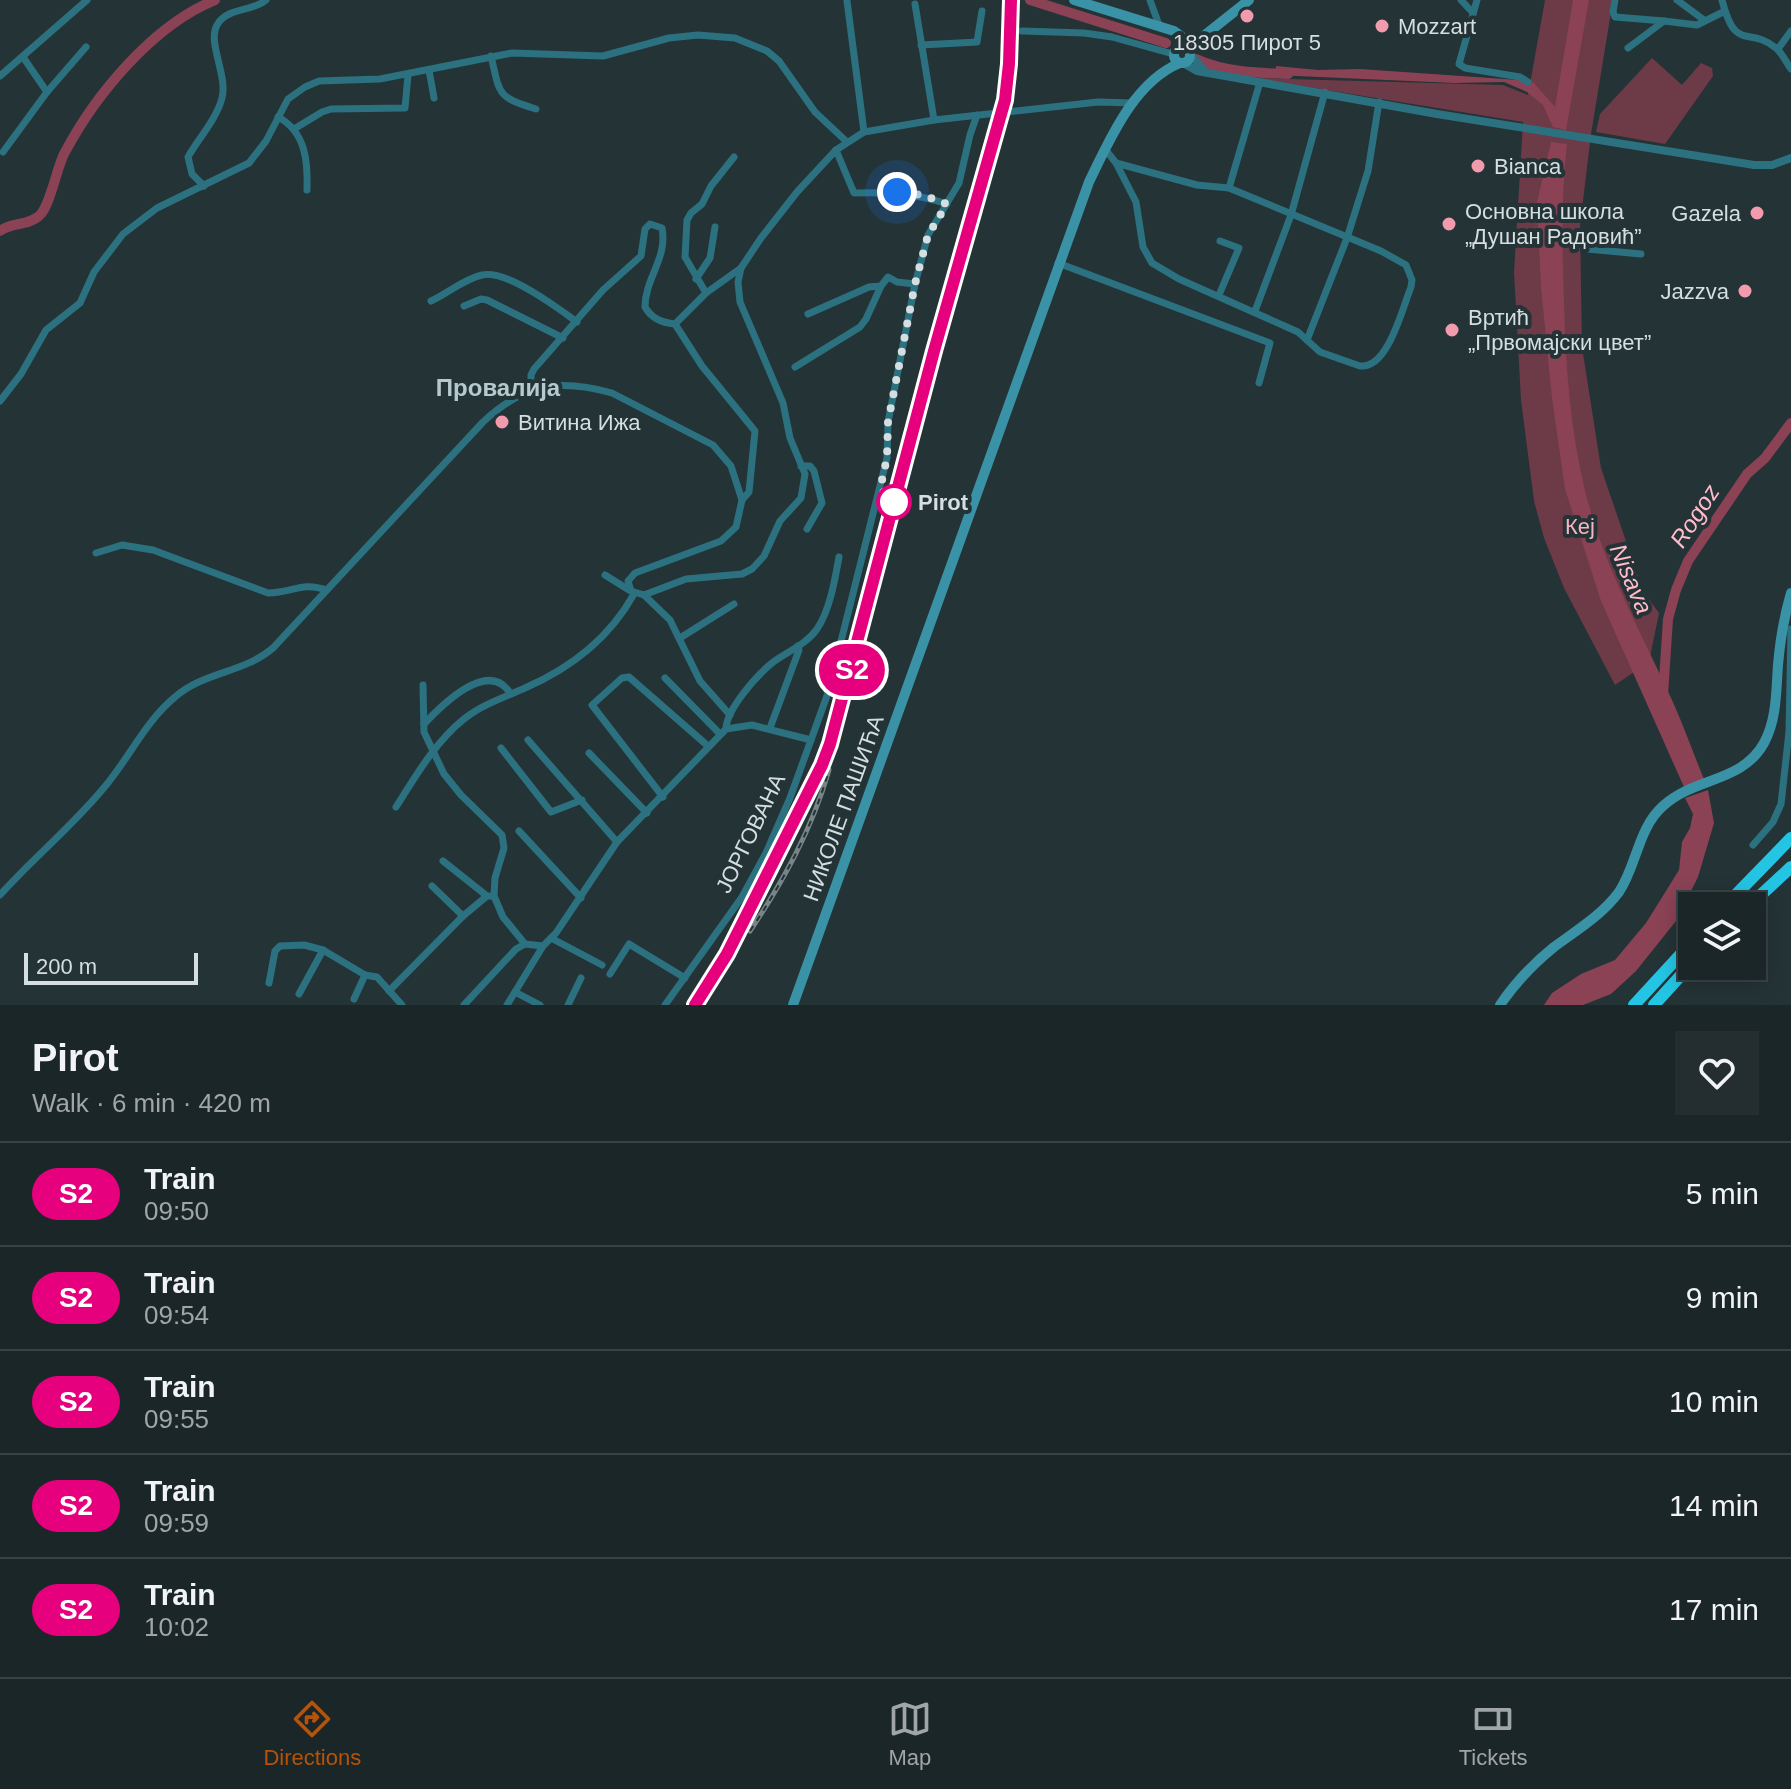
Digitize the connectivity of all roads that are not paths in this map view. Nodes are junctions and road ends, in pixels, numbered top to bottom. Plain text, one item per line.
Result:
1 (87, 0) edge
2 (266, 0) edge
3 (1074, 0) edge
4 (1150, 0) edge
5 (1249, 0) edge
6 (1461, 0) edge
7 (1477, 0) edge
8 (1615, 0) edge
9 (1677, 0) edge
10 (1722, 0) edge
11 (847, 1) edge
12 (915, 4) dead end
13 (982, 11) dead end
14 (1725, 11) junction
15 (1473, 13) junction
16 (1704, 20) junction
17 (1664, 21) junction
18 (1162, 27) junction
19 (1022, 31) dead end
20 (1791, 31) edge
21 (921, 45) junction
22 (86, 47) dead end
23 (1628, 48) dead end
24 (1778, 49) junction
25 (1184, 50) junction
26 (491, 56) junction
27 (23, 57) junction
28 (1791, 69) edge
29 (429, 70) junction
30 (408, 75) junction
31 (0, 76) edge
32 (1260, 82) junction
33 (1528, 82) dead end
34 (47, 92) junction
35 (1325, 92) junction
36 (434, 98) dead end
37 (1379, 102) junction
38 (1134, 103) junction
39 (536, 109) dead end
40 (977, 115) junction
41 (278, 117) junction
42 (934, 120) junction
43 (294, 129) junction
44 (864, 132) junction
45 (847, 142) junction
46 (1105, 149) junction
47 (836, 150) junction
48 (3, 152) dead end
49 (734, 157) dead end
50 (1791, 158) edge
51 (1116, 163) junction
52 (204, 186) junction
53 (1229, 188) junction
54 (307, 190) dead end
55 (947, 204) junction
56 (1291, 215) junction
57 (715, 227) dead end
58 (1347, 238) junction
59 (1220, 241) dead end
60 (1587, 249) dead end
61 (1641, 254) dead end
62 (1058, 263) junction
63 (741, 268) junction
64 (696, 279) junction
65 (915, 284) junction
66 (881, 286) junction
67 (706, 293) junction
68 (1219, 295) junction
69 (431, 301) dead end
70 (464, 306) dead end
71 (1255, 311) junction
72 (808, 314) dead end
73 (577, 322) junction
74 (675, 324) junction
75 (563, 338) junction
76 (1307, 340) junction
77 (795, 367) dead end
78 (1259, 383) dead end
79 (531, 389) junction
80 (0, 401) edge
81 (801, 466) junction
82 (742, 500) junction
83 (807, 529) dead end
84 (96, 553) dead end
85 (839, 557) dead end
86 (605, 575) dead end
87 (327, 590) junction
88 (633, 592) junction
89 (1791, 593) edge
90 (644, 595) junction
91 (734, 604) dead end
92 (1791, 629) edge
93 (680, 638) junction
94 (798, 646) junction
95 (665, 678) dead end
96 (423, 685) dead end
97 (510, 693) junction
98 (730, 715) junction
99 (424, 725) junction
100 (770, 728) junction
101 (723, 732) junction
102 (528, 740) dead end
103 (811, 740) junction
104 (708, 746) junction
105 (501, 748) dead end
106 (434, 753) junction
107 (589, 753) dead end
108 (663, 797) junction
109 (582, 800) junction
110 (396, 807) dead end
111 (647, 813) junction
112 (519, 831) dead end
113 (1791, 838) edge
114 (617, 842) junction
115 (1753, 845) dead end
116 (443, 861) dead end
117 (1791, 867) edge
118 (432, 886) dead end
119 (1739, 892) edge
120 (1764, 892) edge
121 (0, 895) edge
122 (491, 896) junction
123 (581, 898) junction
124 (463, 916) junction
125 (551, 938) junction
126 (525, 944) junction
127 (543, 946) junction
128 (323, 950) junction
129 (1678, 957) edge
130 (602, 965) dead end
131 (610, 974) dead end
132 (365, 975) junction
133 (581, 978) dead end
134 (685, 978) junction
135 (1678, 978) edge
136 (269, 983) dead end
137 (389, 991) junction
138 (515, 992) junction
139 (299, 994) dead end
140 (354, 999) dead end
141 (402, 1005) edge
142 (464, 1005) edge
143 (507, 1005) edge
144 (540, 1005) edge
145 (568, 1005) edge
146 (665, 1005) edge
147 (793, 1005) edge
148 (1500, 1005) edge
149 (1634, 1005) edge
150 (1654, 1005) edge

1 - 27 street
2 - 52 street
3 - 18 main road
4 - 18 street
5 - 25 main road, НИКОЛЕ ПАШИЋА
6 - 15 street
7 - 15 street
8 - 17 street
9 - 16 street
10 - 14 street
11 - 44 street
12 - 21 street
13 - 21 street
14 - 16 street
14 - 24 street
15 - 33 street
16 - 17 street
17 - 23 street
18 - 25 main road
19 - 25 street
20 - 24 street
21 - 42 street
22 - 34 street
24 - 28 street
25 - 32 street
25 - 38 main road, НИКОЛЕ ПАШИЋА
26 - 29 street
26 - 39 street
26 - 45 street
27 - 31 street
27 - 34 street
29 - 30 street
29 - 36 street
30 - 41 street
30 - 43 street
32 - 35 street
32 - 53 street
34 - 48 street
35 - 37 street
35 - 56 street
37 - 50 street
37 - 58 street
38 - 40 street
38 - 46 main road, НИКОЛЕ ПАШИЋА
40 - 42 street
40 - 55 street, ЈОРГОВАНА
41 - 43 street
41 - 52 street
42 - 44 street
43 - 54 street
44 - 45 street
45 - 47 street
46 - 51 street
46 - 62 main road, НИКОЛЕ ПАШИЋА
47 - 55 street
47 - 63 street
49 - 64 street
51 - 53 street
51 - 68 street
52 - 80 street
53 - 56 street
55 - 65 street, ЈОРГОВАНА
56 - 58 street
56 - 71 street
57 - 64 street
58 - 76 street
58 - 76 street
59 - 68 street
60 - 61 street
62 - 78 street
62 - 147 main road, НИКОЛЕ ПАШИЋА
63 - 67 street
63 - 81 street
64 - 67 street
65 - 66 street
65 - 103 street, ЈОРГОВАНА
66 - 72 street
66 - 77 street
67 - 74 street
68 - 71 street
69 - 73 street
70 - 75 street
71 - 76 street
73 - 74 street
73 - 75 street
74 - 82 street
75 - 79 street
79 - 82 street
79 - 87 street
81 - 83 street
81 - 90 street
82 - 88 street
84 - 87 street
85 - 94 street
86 - 88 street
87 - 121 street
88 - 90 street
88 - 97 street
89 - 148 main road
90 - 93 street
91 - 93 street
92 - 115 street
93 - 98 street
94 - 98 street
94 - 100 street
95 - 101 street
96 - 99 street
97 - 99 street
97 - 106 street
98 - 101 street
99 - 106 street
100 - 101 street
100 - 103 street
101 - 104 street
102 - 109 street
103 - 134 street, ЈОРГОВАНА
104 - 108 street
104 - 108 street
105 - 109 street
106 - 110 street
106 - 122 street
107 - 111 street
108 - 111 street
109 - 114 street
111 - 114 street
112 - 123 street
113 - 119 highway
114 - 123 street
116 - 122 street
117 - 120 highway
118 - 124 street
122 - 124 street
122 - 126 street
123 - 125 street
124 - 137 street
125 - 127 street
125 - 130 street
126 - 127 street
126 - 142 street
127 - 138 street
128 - 132 street
128 - 136 street
128 - 139 street
129 - 149 highway
131 - 134 street
132 - 137 street
132 - 140 street
133 - 145 street
134 - 146 street, ЈОРГОВАНА
135 - 150 highway
137 - 141 street
138 - 143 street
138 - 144 street

